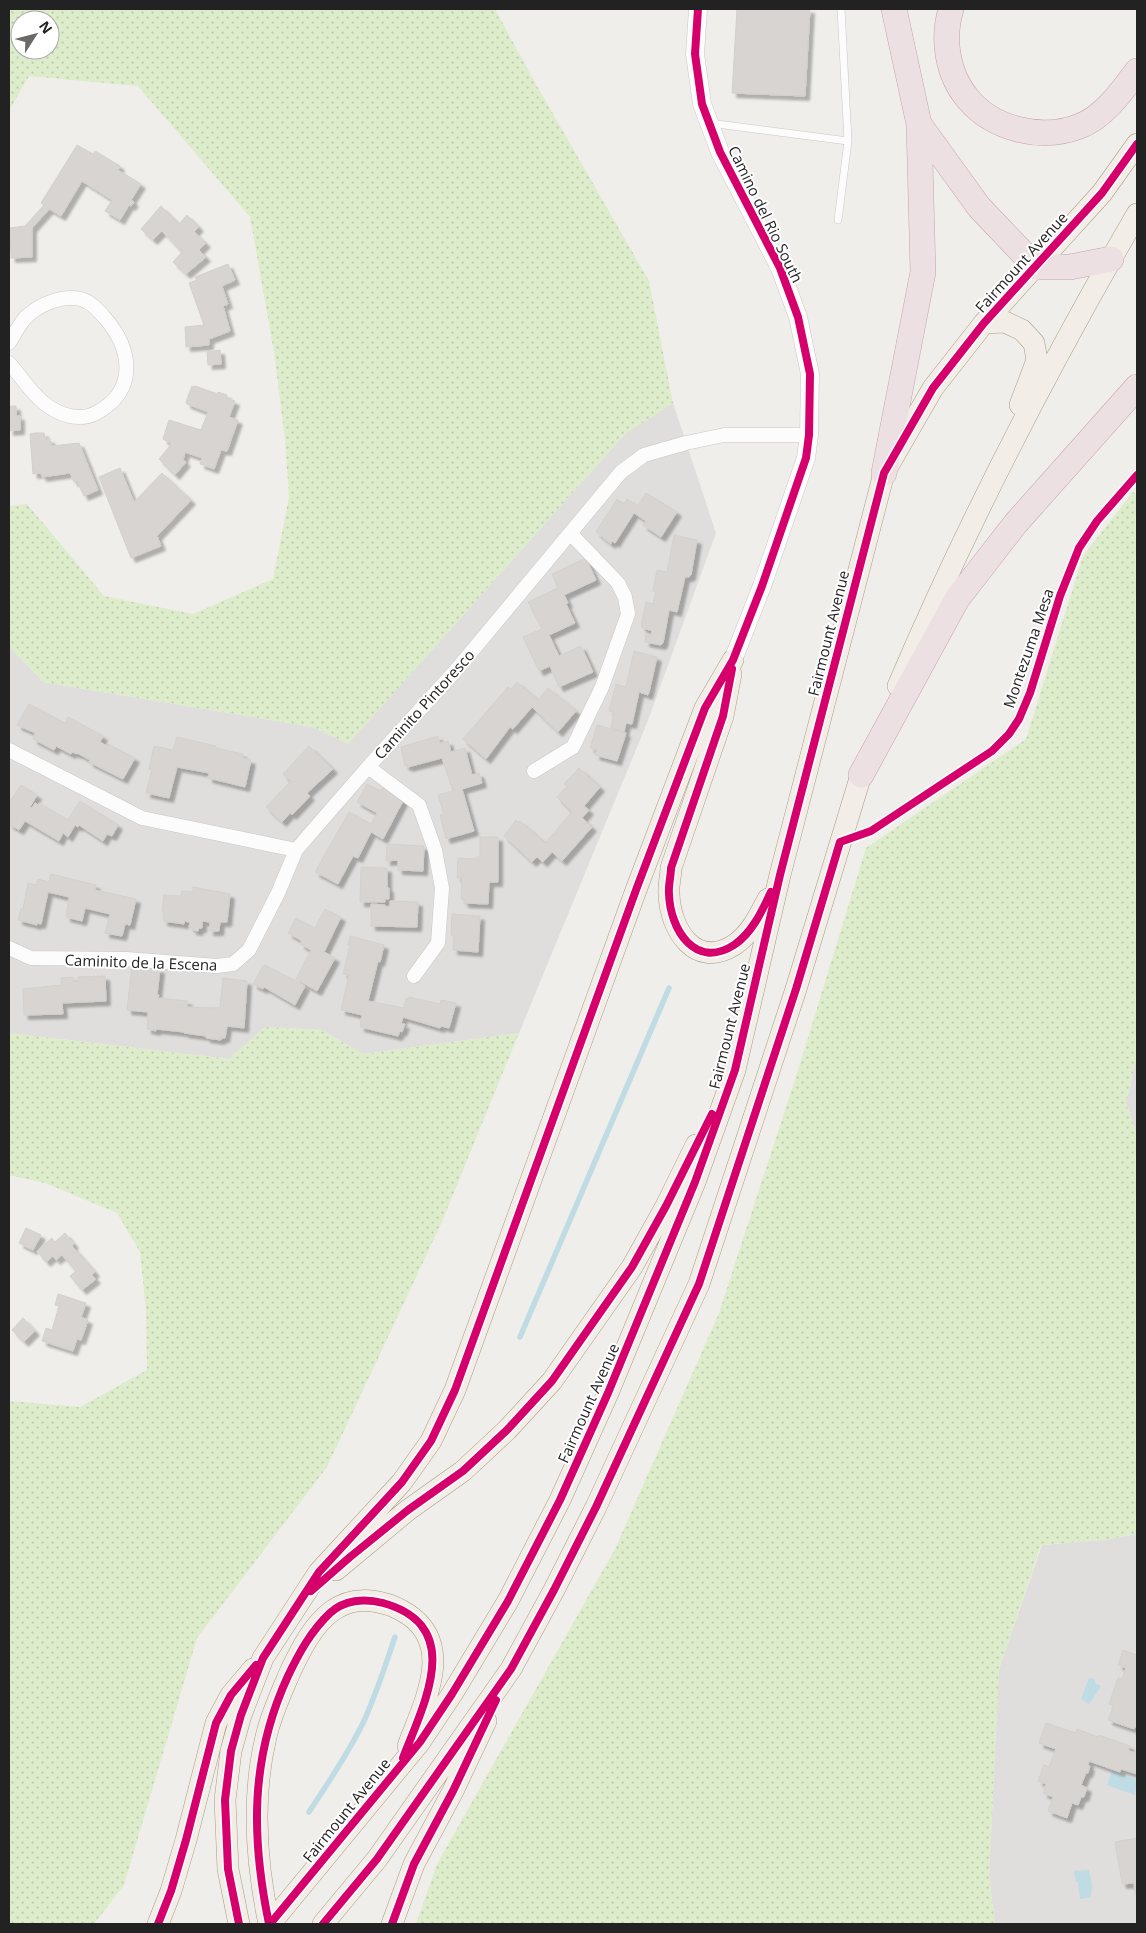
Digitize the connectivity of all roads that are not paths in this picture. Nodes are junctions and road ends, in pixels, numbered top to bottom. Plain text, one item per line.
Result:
1 (698, 9) edge
2 (841, 9) edge
3 (894, 9) edge
4 (951, 9) edge
5 (1137, 71) edge
6 (709, 122) junction
7 (919, 124) junction
8 (848, 141) junction
9 (1137, 144) edge
10 (1137, 214) edge
11 (838, 220) dead end
12 (1111, 259) junction
13 (1036, 267) junction
14 (984, 323) junction
15 (9, 343) edge
16 (9, 363) edge
17 (1137, 387) edge
18 (1137, 398) edge
19 (1107, 421) junction
20 (1020, 430) junction
21 (809, 435) junction
22 (884, 473) junction
23 (570, 533) junction
24 (733, 660) junction
25 (9, 750) edge
26 (368, 767) junction
27 (534, 771) dead end
28 (860, 775) junction
29 (296, 850) junction
30 (780, 874) junction
31 (9, 948) edge
32 (414, 976) dead end
33 (735, 1070) junction
34 (300, 1601) junction
35 (263, 1658) junction
36 (511, 1668) junction
37 (401, 1764) junction
38 (158, 1924) edge
39 (239, 1924) edge
40 (270, 1924) edge
41 (323, 1924) edge
42 (392, 1924) edge

1 - 6 street, Camino del Rio South
2 - 8 lane
3 - 7 highway
4 - 5 highway
6 - 8 lane
6 - 21 street, Camino del Rio South
7 - 13 highway
7 - 22 highway
8 - 11 lane
9 - 13 main road, Fairmount Avenue
10 - 12 main road
12 - 13 highway
12 - 20 main road
13 - 14 main road, Fairmount Avenue
14 - 20 main road
14 - 22 main road, Fairmount Avenue
15 - 16 street
17 - 19 highway
18 - 19 highway
19 - 28 highway
20 - 28 main road
21 - 23 street, Caminito Pintoresco
21 - 24 street, Camino del Rio South
22 - 30 main road, Fairmount Avenue
23 - 26 street, Caminito Pintoresco
23 - 27 street
24 - 30 main road
24 - 34 main road
25 - 29 street
26 - 29 street, Caminito Pintoresco
26 - 32 street
28 - 36 main road
29 - 31 street, Caminito de la Escena
30 - 33 main road, Fairmount Avenue
33 - 34 main road
33 - 37 main road, Fairmount Avenue
34 - 35 main road
35 - 38 main road
35 - 39 main road
36 - 41 main road
36 - 42 main road
37 - 40 main road, Fairmount Avenue
37 - 40 main road

